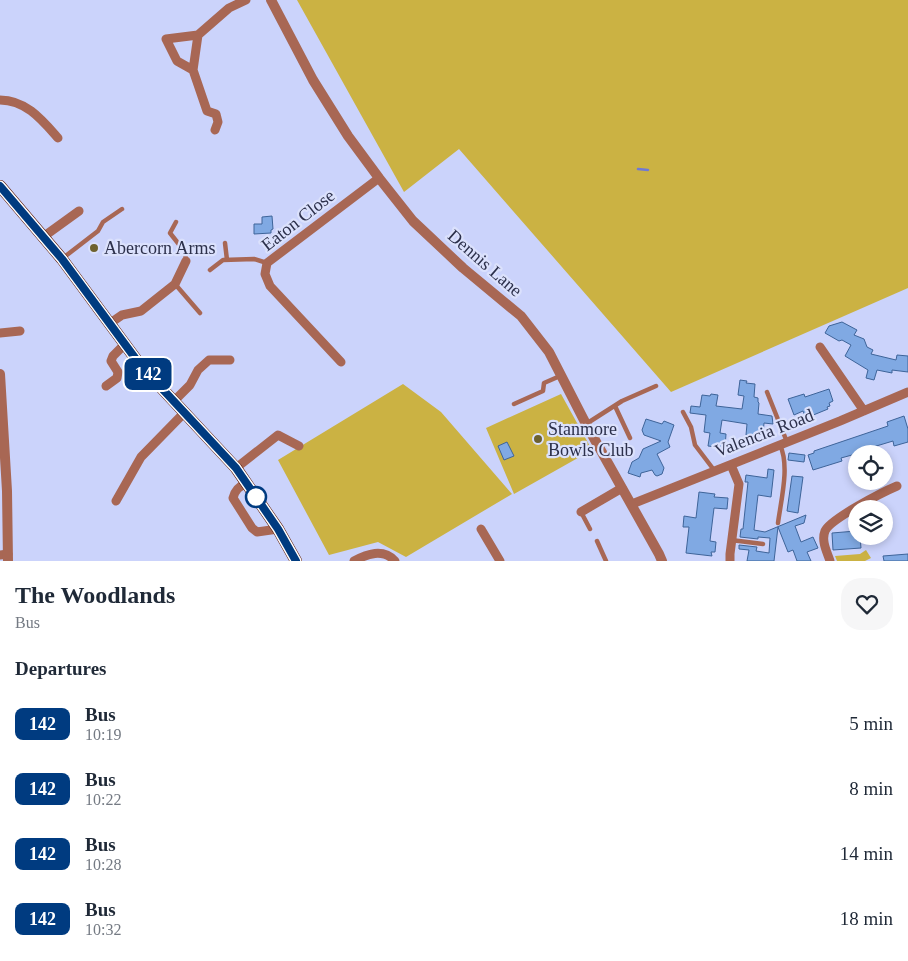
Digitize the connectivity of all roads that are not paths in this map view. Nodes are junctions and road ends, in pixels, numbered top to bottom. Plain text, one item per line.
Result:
1 (246, 0) edge
2 (271, 0) edge
3 (198, 36) junction
4 (193, 70) junction
5 (0, 100) edge
6 (215, 130) dead end
7 (58, 138) dead end
8 (379, 178) junction
9 (0, 186) edge
10 (122, 209) dead end
11 (79, 211) dead end
12 (176, 222) dead end
13 (43, 237) junction
14 (225, 243) dead end
15 (62, 259) junction
16 (227, 260) junction
17 (186, 261) joint
18 (268, 263) junction
19 (210, 270) dead end
20 (175, 284) junction
21 (200, 313) dead end
22 (109, 324) junction
23 (20, 331) dead end
24 (0, 334) edge
25 (124, 344) junction
26 (820, 347) dead end
27 (230, 360) dead end
28 (341, 362) dead end
29 (0, 374) edge
30 (561, 375) junction
31 (0, 379) edge
32 (106, 386) dead end
33 (656, 386) dead end
34 (767, 392) dead end
35 (908, 392) edge
36 (174, 401) junction
37 (514, 404) dead end
38 (615, 406) junction
39 (864, 411) junction
40 (185, 412) junction
41 (683, 412) dead end
42 (586, 424) junction
43 (630, 438) dead end
44 (784, 444) junction
45 (298, 446) dead end
46 (732, 465) junction
47 (236, 468) junction
48 (714, 470) junction
49 (247, 483) junction
50 (897, 486) dead end
51 (622, 488) junction
52 (3, 492) edge
53 (116, 501) dead end
54 (632, 504) junction
55 (581, 512) joint
56 (778, 523) dead end
57 (278, 529) junction
58 (481, 529) dead end
59 (590, 529) dead end
60 (732, 540) junction
61 (597, 541) dead end
62 (764, 544) dead end
63 (5, 557) edge
64 (296, 561) edge
65 (354, 561) edge
66 (395, 561) edge
67 (500, 561) edge
68 (606, 561) edge
69 (662, 561) edge
70 (730, 561) edge
71 (830, 561) edge

1 - 3 street
2 - 8 street, Dennis Lane
3 - 4 street
3 - 4 street
4 - 6 street
5 - 7 street
8 - 18 street, Eaton Close
8 - 30 street, Dennis Lane
9 - 13 main road
10 - 15 lane
11 - 13 street
12 - 17 lane
13 - 15 main road
14 - 16 lane
15 - 22 main road
16 - 18 lane
16 - 19 lane
17 - 20 street
18 - 28 street, Eaton Close
20 - 21 lane
20 - 22 street
22 - 25 main road
23 - 24 street
25 - 32 street
25 - 36 main road
26 - 39 street
27 - 36 street
29 - 31 street
30 - 37 lane
30 - 42 street, Dennis Lane
31 - 52 street
33 - 38 lane
34 - 44 lane
35 - 39 street, Valencia Road
36 - 40 main road
38 - 42 lane
38 - 43 lane
39 - 44 street, Valencia Road
40 - 47 main road
40 - 53 street
41 - 48 lane
42 - 51 street, Dennis Lane
44 - 46 street, Valencia Road
44 - 56 lane
45 - 47 street
46 - 48 street, Valencia Road
46 - 60 street
47 - 49 main road
48 - 54 street, Valencia Road
49 - 57 main road
49 - 57 street
50 - 71 street
51 - 54 street, Dennis Lane
51 - 55 street
52 - 63 street
54 - 69 street, Dennis Lane
55 - 59 lane
57 - 64 main road
58 - 67 street
60 - 62 lane
60 - 70 street
61 - 68 lane
65 - 66 street

